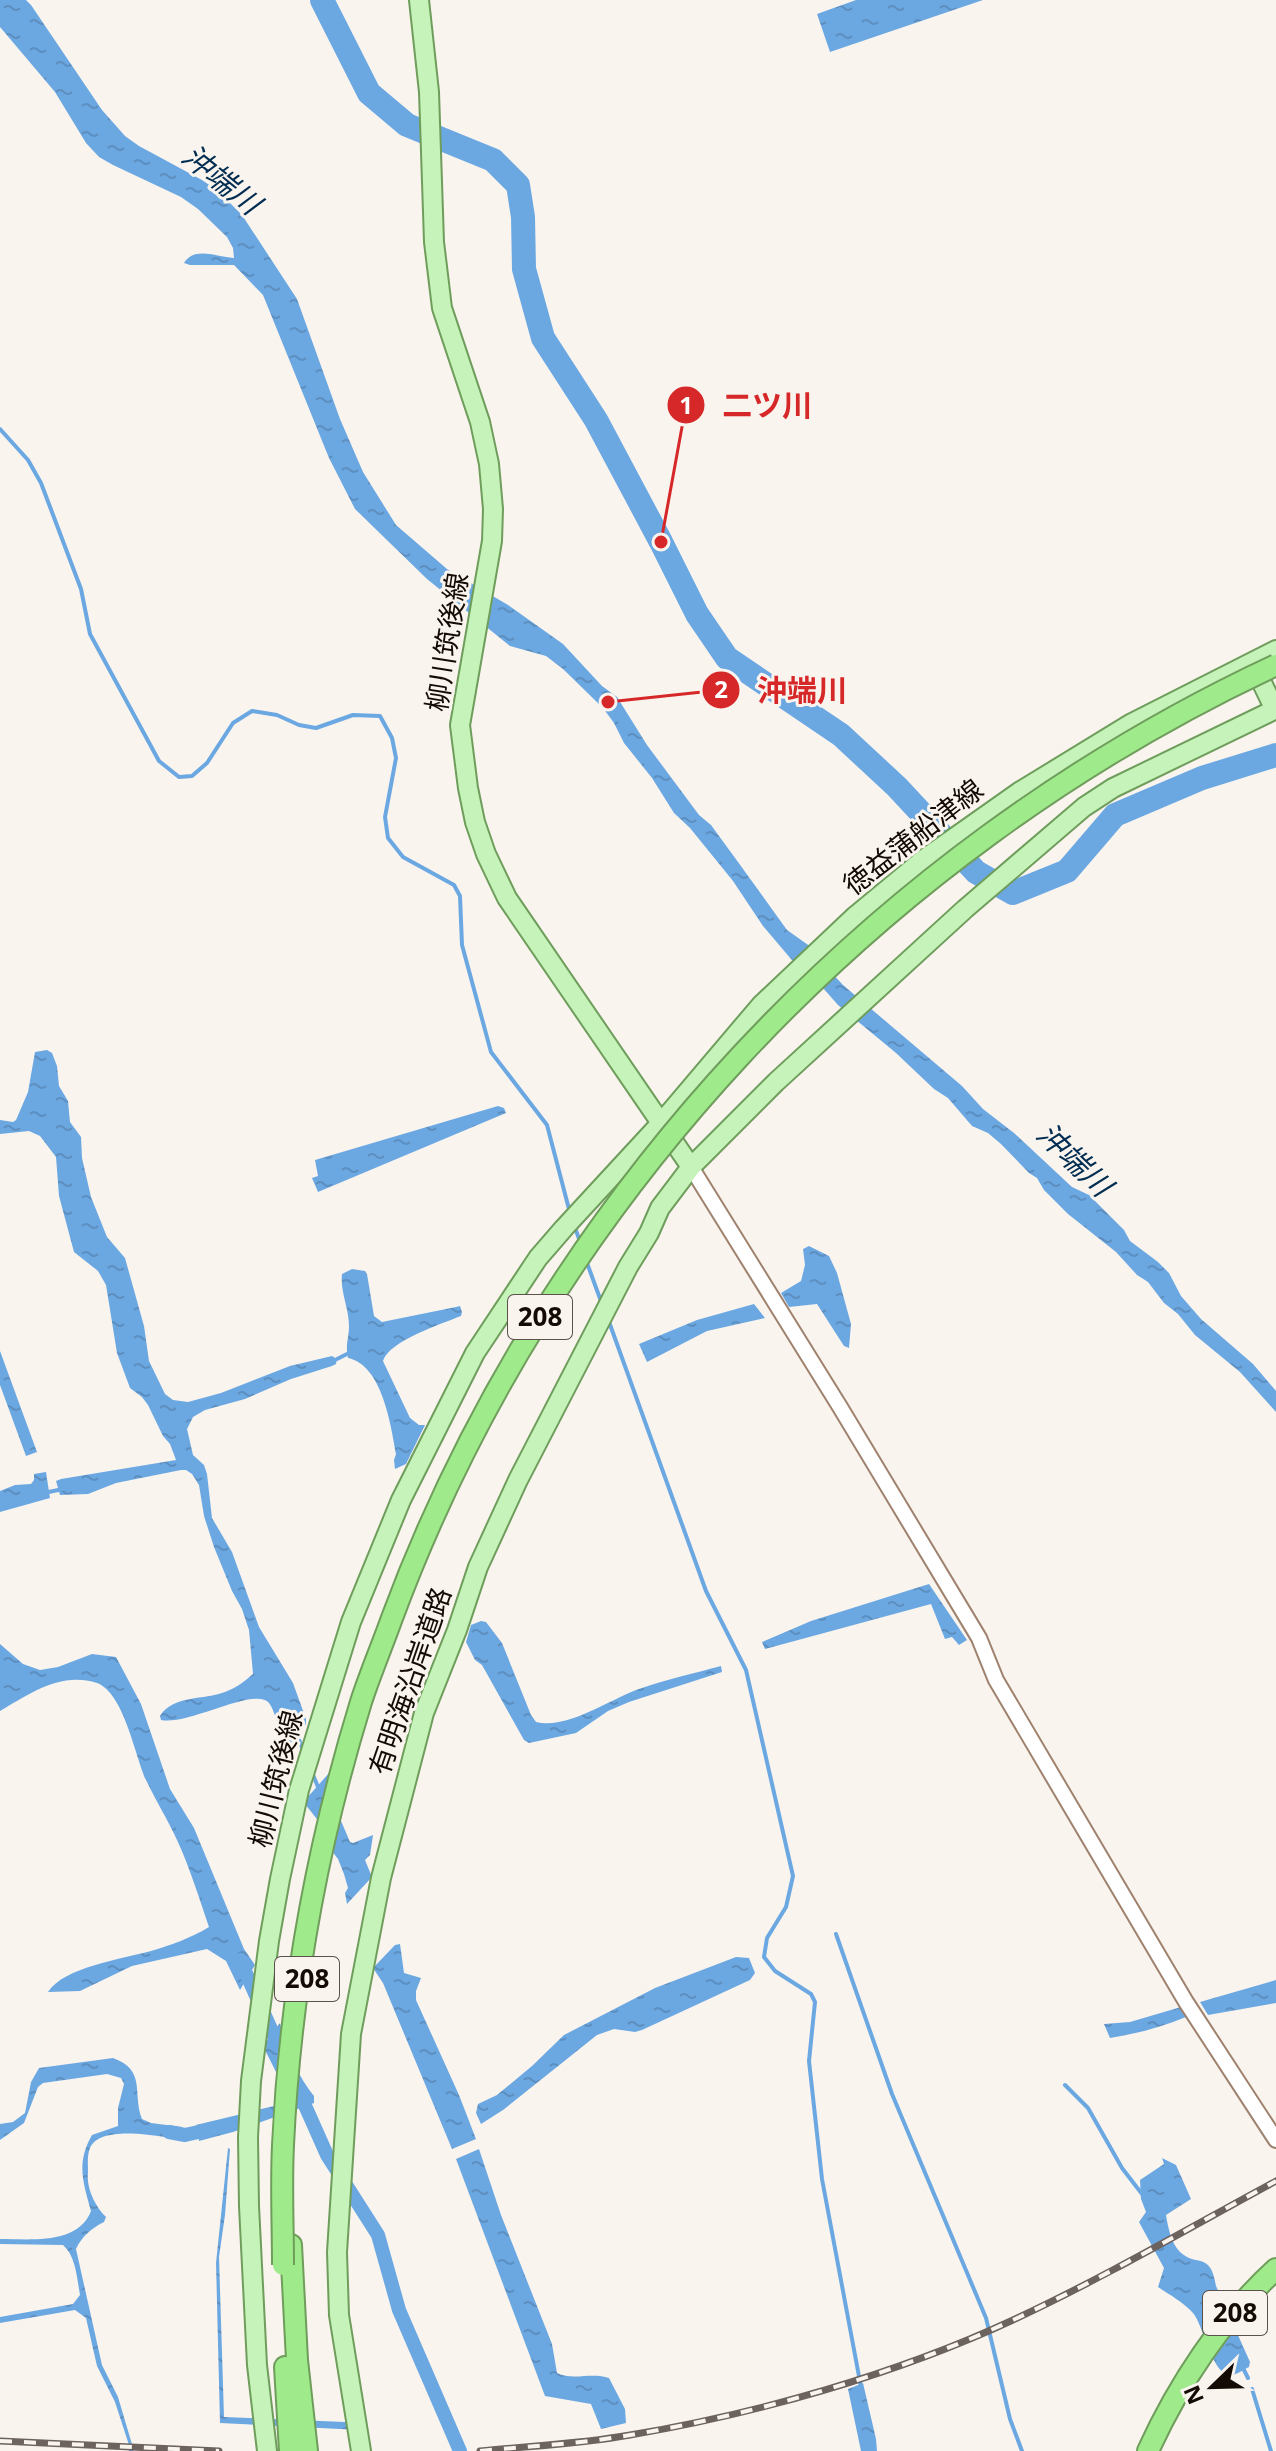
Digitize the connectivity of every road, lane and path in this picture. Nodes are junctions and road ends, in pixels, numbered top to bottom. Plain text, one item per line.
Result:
1 (419, 0) edge
2 (1276, 650) edge
3 (1252, 662) junction
4 (1276, 665) edge
5 (1276, 673) edge
6 (1276, 710) edge
7 (660, 1124) junction
8 (691, 1167) junction
9 (1276, 2140) edge
10 (283, 2147) junction
11 (291, 2265) junction
12 (1276, 2269) edge
13 (267, 2451) edge
14 (290, 2451) edge
15 (299, 2451) edge
16 (307, 2451) edge
17 (320, 2451) edge
18 (361, 2451) edge
19 (1148, 2451) edge

1 - 7 main road, 柳川筑後線
2 - 3 main road, 徳益蒲船津線
3 - 6 main road
3 - 7 main road, 徳益蒲船津線
4 - 10 highway, 208, bridge
5 - 11 highway, 208, bridge
6 - 8 main road
7 - 8 main road, 柳川筑後線
7 - 13 main road, 柳川筑後線
8 - 9 street
8 - 18 main road, 有明海沿岸道路
10 - 14 highway, bridge
10 - 15 highway, 208, bridge
11 - 16 highway, 208
11 - 17 highway
12 - 19 highway, 208

